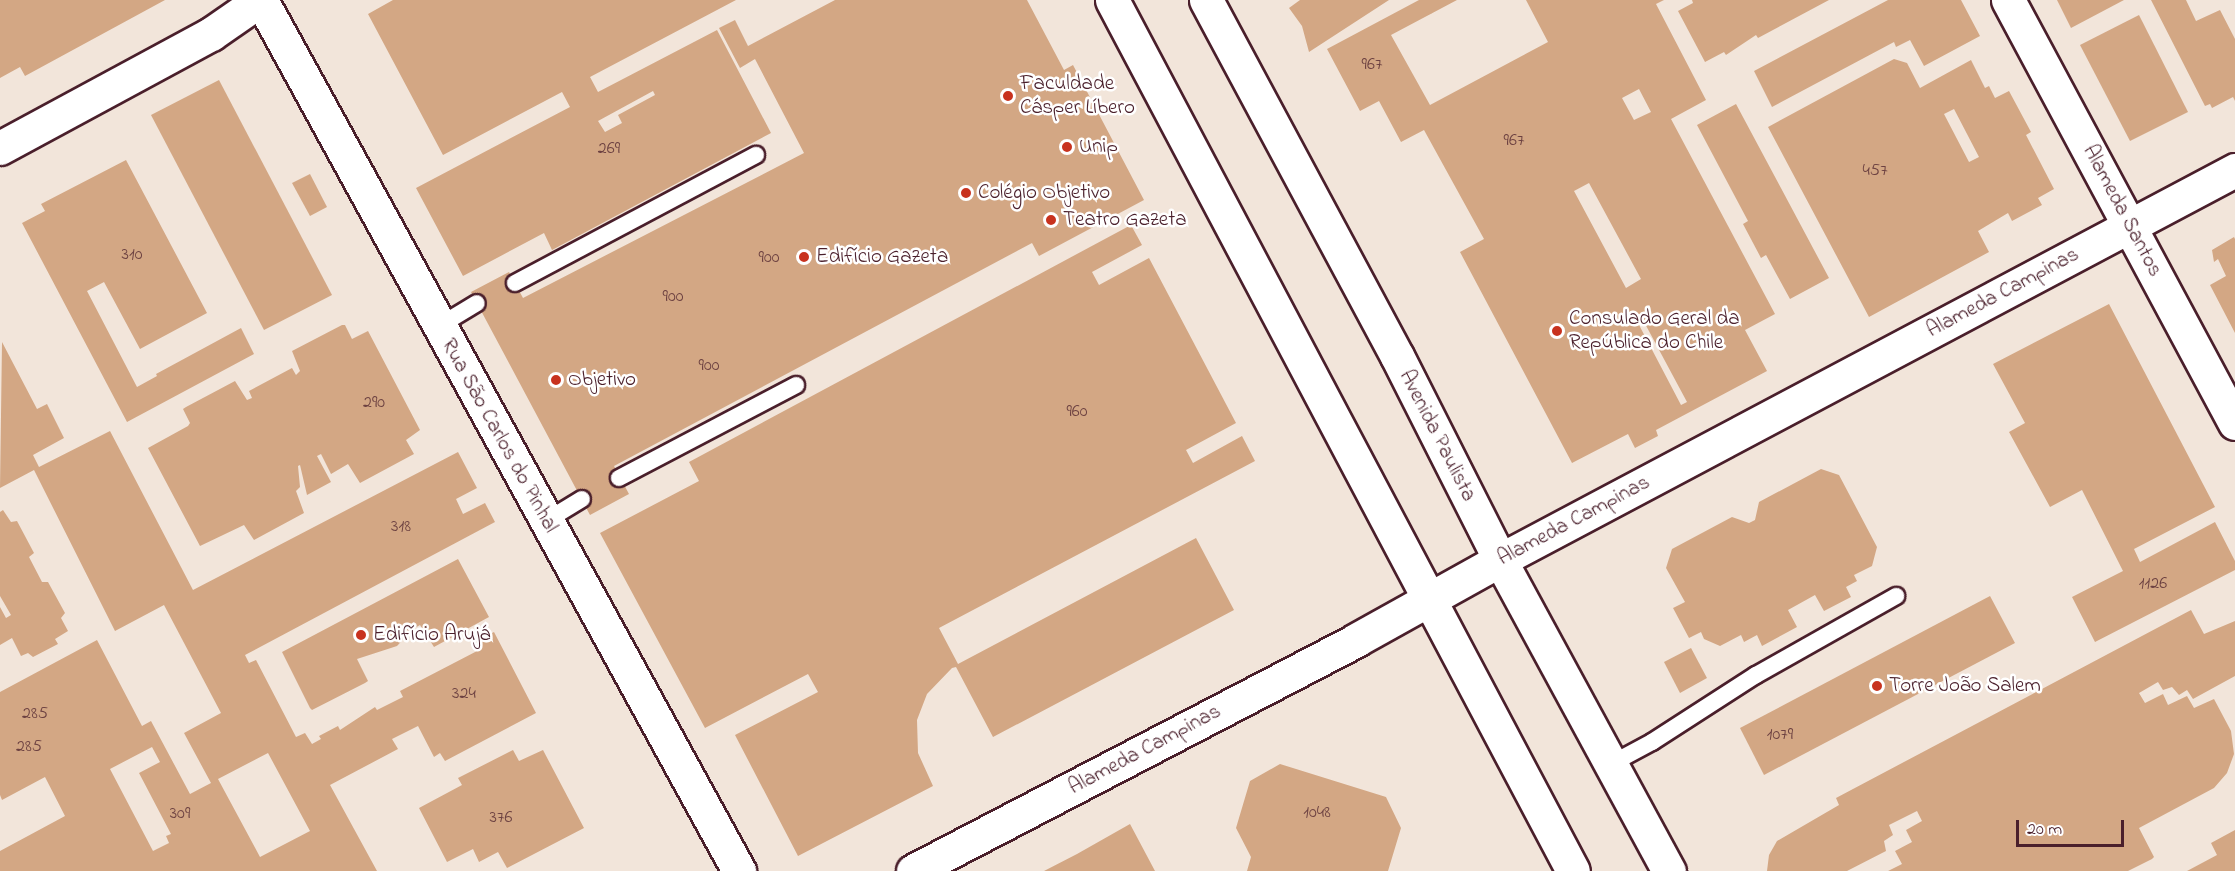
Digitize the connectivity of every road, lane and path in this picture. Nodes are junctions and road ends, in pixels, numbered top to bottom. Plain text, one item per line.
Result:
1 (261, 0) edge
2 (1112, 0) edge
3 (1206, 0) edge
4 (2008, 0) edge
5 (0, 148) edge
6 (756, 155) dead end
7 (2235, 170) edge
8 (2131, 225) junction
9 (515, 283) dead end
10 (477, 303) dead end
11 (439, 326) junction
12 (796, 386) dead end
13 (2235, 423) edge
14 (619, 478) dead end
15 (582, 499) dead end
16 (546, 521) junction
17 (1500, 560) junction
18 (1896, 596) dead end
19 (1431, 599) junction
20 (1611, 764) junction
21 (739, 871) edge
22 (913, 871) edge
23 (1573, 871) edge
24 (1669, 871) edge

1 - 5 street
1 - 11 street, Rua São Carlos do Pinhal
2 - 19 street
3 - 17 street, Avenida Paulista
4 - 8 street, Alameda Santos
6 - 9 lane
7 - 8 street, Alameda Campinas
8 - 13 street, Alameda Santos
8 - 17 street, Alameda Campinas
10 - 11 lane
11 - 16 street, Rua São Carlos do Pinhal
12 - 14 lane
15 - 16 lane
16 - 21 street, Rua São Carlos do Pinhal
17 - 19 street, Alameda Campinas
17 - 20 street, Avenida Paulista
18 - 20 lane
19 - 22 street, Alameda Campinas
19 - 23 street
20 - 24 street, Avenida Paulista

